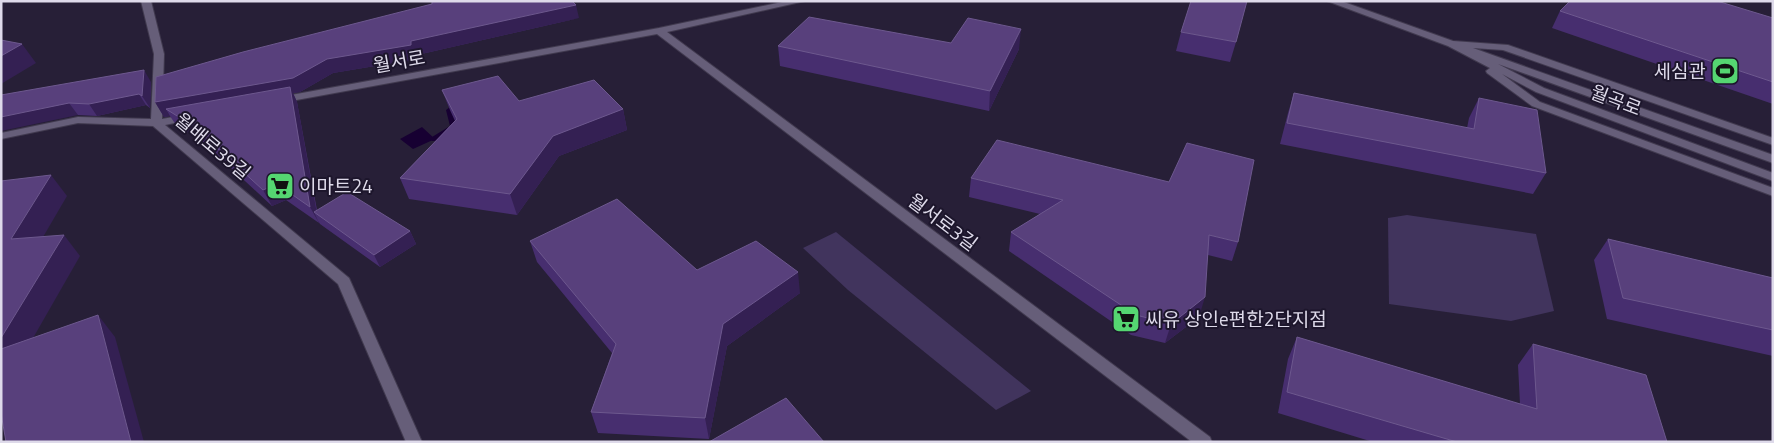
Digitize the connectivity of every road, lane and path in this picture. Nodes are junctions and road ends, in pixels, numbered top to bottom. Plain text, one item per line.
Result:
1 (146, 1) edge
2 (801, 1) edge
3 (1331, 1) edge
4 (659, 31) junction
5 (1452, 44) junction
6 (268, 103) edge
7 (203, 114) edge
8 (156, 123) junction
9 (1, 136) edge
10 (1773, 142) edge
11 (1773, 160) edge
12 (1773, 177) edge
13 (1773, 192) edge
14 (414, 442) edge
15 (1204, 442) edge

1 - 8 street, 월배로39길
2 - 4 street, 월서로
3 - 5 street, 월곡로
4 - 6 street, 월서로
4 - 15 street, 월서로3길
5 - 10 street
5 - 11 street, 월곡로
5 - 12 street, 월곡로
5 - 13 street
7 - 8 street
8 - 9 street
8 - 14 street, 월배로39길

